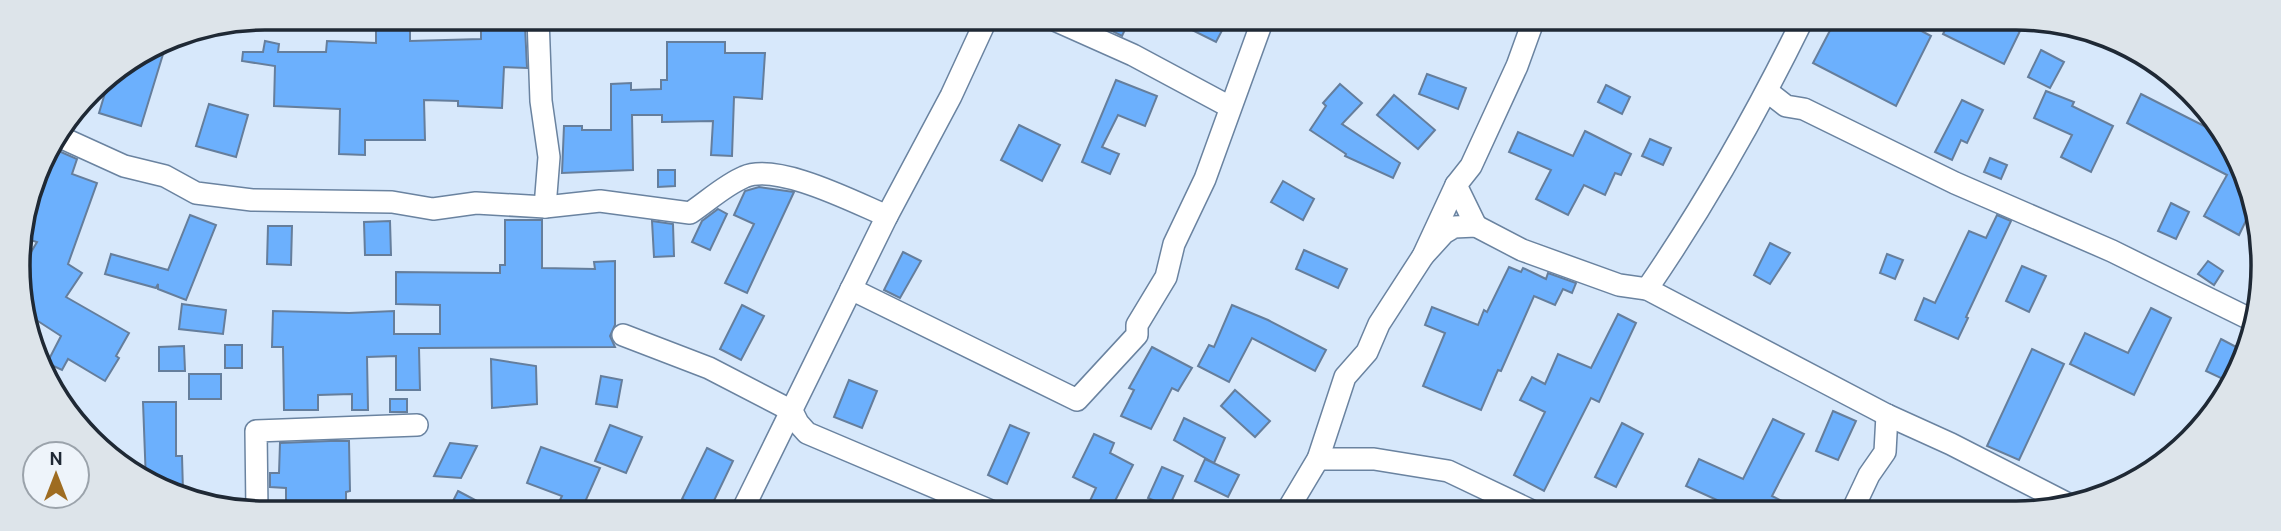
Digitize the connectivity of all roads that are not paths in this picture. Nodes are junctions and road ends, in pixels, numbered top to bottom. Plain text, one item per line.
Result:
1 (538, 30) edge
2 (981, 30) edge
3 (1077, 30) edge
4 (1259, 30) edge
5 (1530, 30) edge
6 (1798, 30) edge
7 (1768, 92) junction
8 (1230, 107) junction
9 (66, 140) edge
10 (1456, 185) junction
11 (545, 207) junction
12 (887, 216) junction
13 (1476, 226) junction
14 (1423, 256) junction
15 (851, 289) junction
16 (1647, 289) junction
17 (2245, 317) edge
18 (623, 335) dead end
19 (792, 411) junction
20 (1887, 415) junction
21 (417, 425) dead end
22 (807, 433) junction
23 (1934, 437) junction
24 (777, 442) junction
25 (1885, 452) junction
26 (1318, 459) junction
27 (2055, 498) edge
28 (257, 500) edge
29 (747, 501) edge
30 (967, 501) edge
31 (1293, 501) edge
32 (1511, 501) edge
33 (1857, 501) edge

1 - 11 street
2 - 12 street
3 - 8 street
4 - 8 street
5 - 10 street
6 - 7 street
7 - 16 street
7 - 17 street
8 - 15 street
9 - 11 street
10 - 13 street
10 - 14 street
11 - 12 street
12 - 15 street
13 - 14 street
13 - 16 street
14 - 26 street
15 - 19 street
16 - 20 street
18 - 19 street
19 - 22 street
19 - 24 street
20 - 23 street
20 - 25 street
21 - 28 street
22 - 24 street
22 - 30 street
23 - 25 street
23 - 27 street
24 - 29 street
25 - 33 street
26 - 31 street
26 - 32 street

